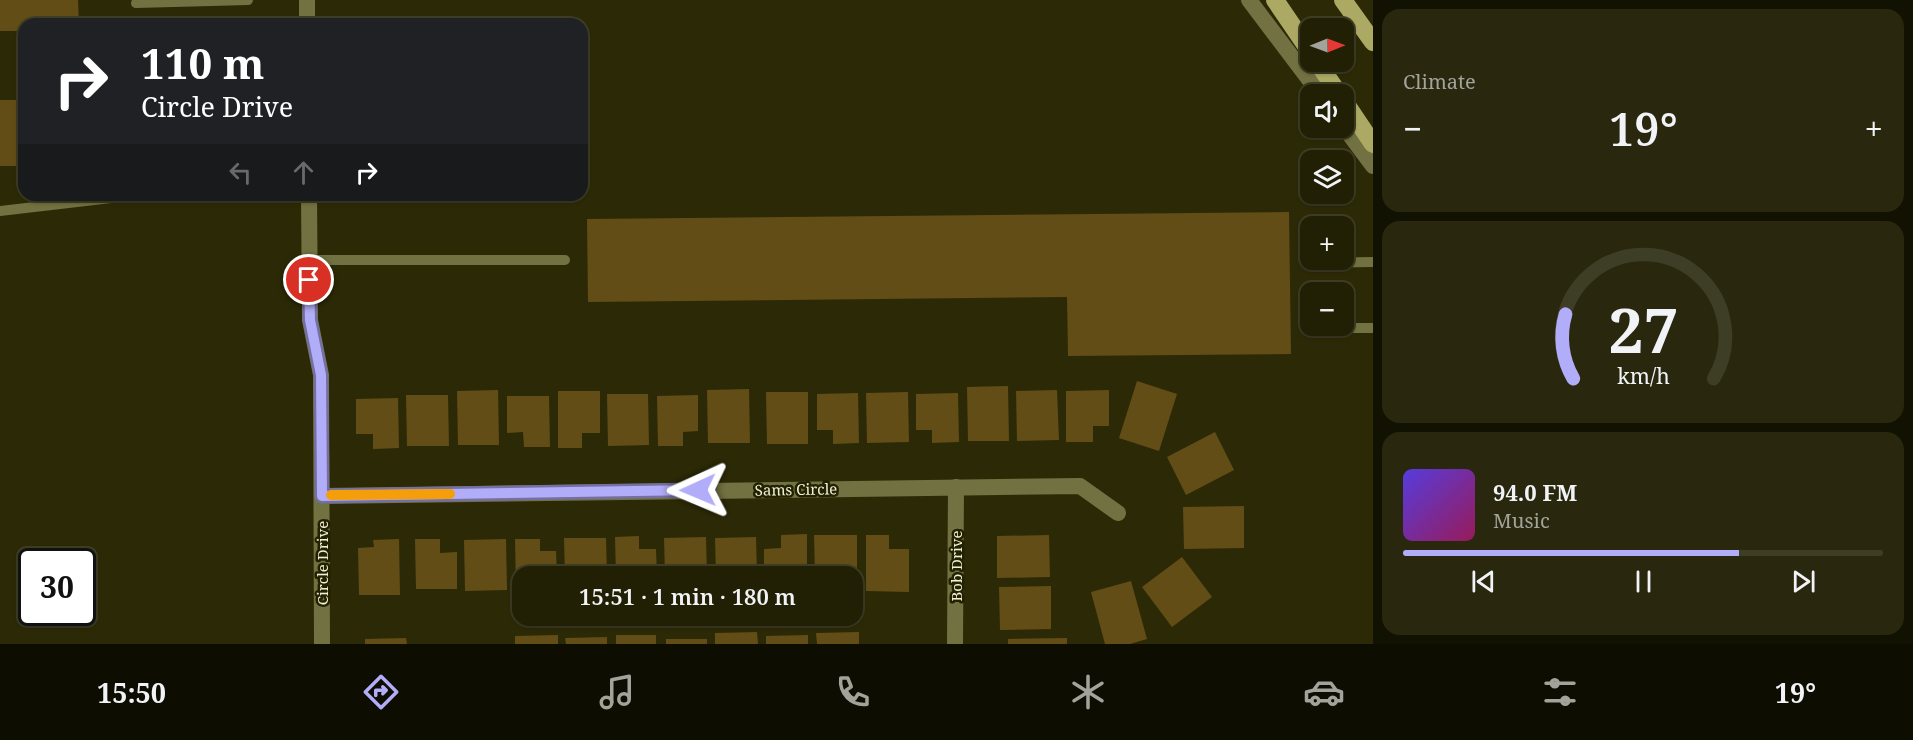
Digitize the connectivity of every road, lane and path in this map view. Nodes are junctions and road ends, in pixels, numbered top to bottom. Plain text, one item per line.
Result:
1 (248, 0) edge
2 (307, 0) edge
3 (1249, 0) edge
4 (1275, 0) edge
5 (1343, 0) edge
6 (136, 3) dead end
7 (308, 18) edge
8 (1300, 37) edge
9 (1373, 42) edge
10 (1312, 84) edge
11 (1354, 116) edge
12 (1352, 138) edge
13 (1373, 144) edge
14 (1373, 166) edge
15 (88, 201) edge
16 (309, 201) edge
17 (0, 212) edge
18 (309, 260) junction
19 (565, 260) dead end
20 (1354, 262) edge
21 (1373, 262) edge
22 (1354, 328) edge
23 (1373, 328) edge
24 (956, 487) junction
25 (322, 496) junction
26 (1118, 513) dead end
27 (322, 644) edge
28 (955, 644) edge

1 - 6 lane
2 - 7 street
3 - 10 street
4 - 8 highway
5 - 9 highway
11 - 13 highway
12 - 14 street
15 - 17 lane
16 - 18 street, Circle Drive
18 - 19 lane
18 - 25 street, Circle Drive
20 - 21 lane
22 - 23 lane
24 - 25 street, Sams Circle
24 - 26 street, Sams Circle
24 - 28 street, Bob Drive
25 - 27 street, Circle Drive

